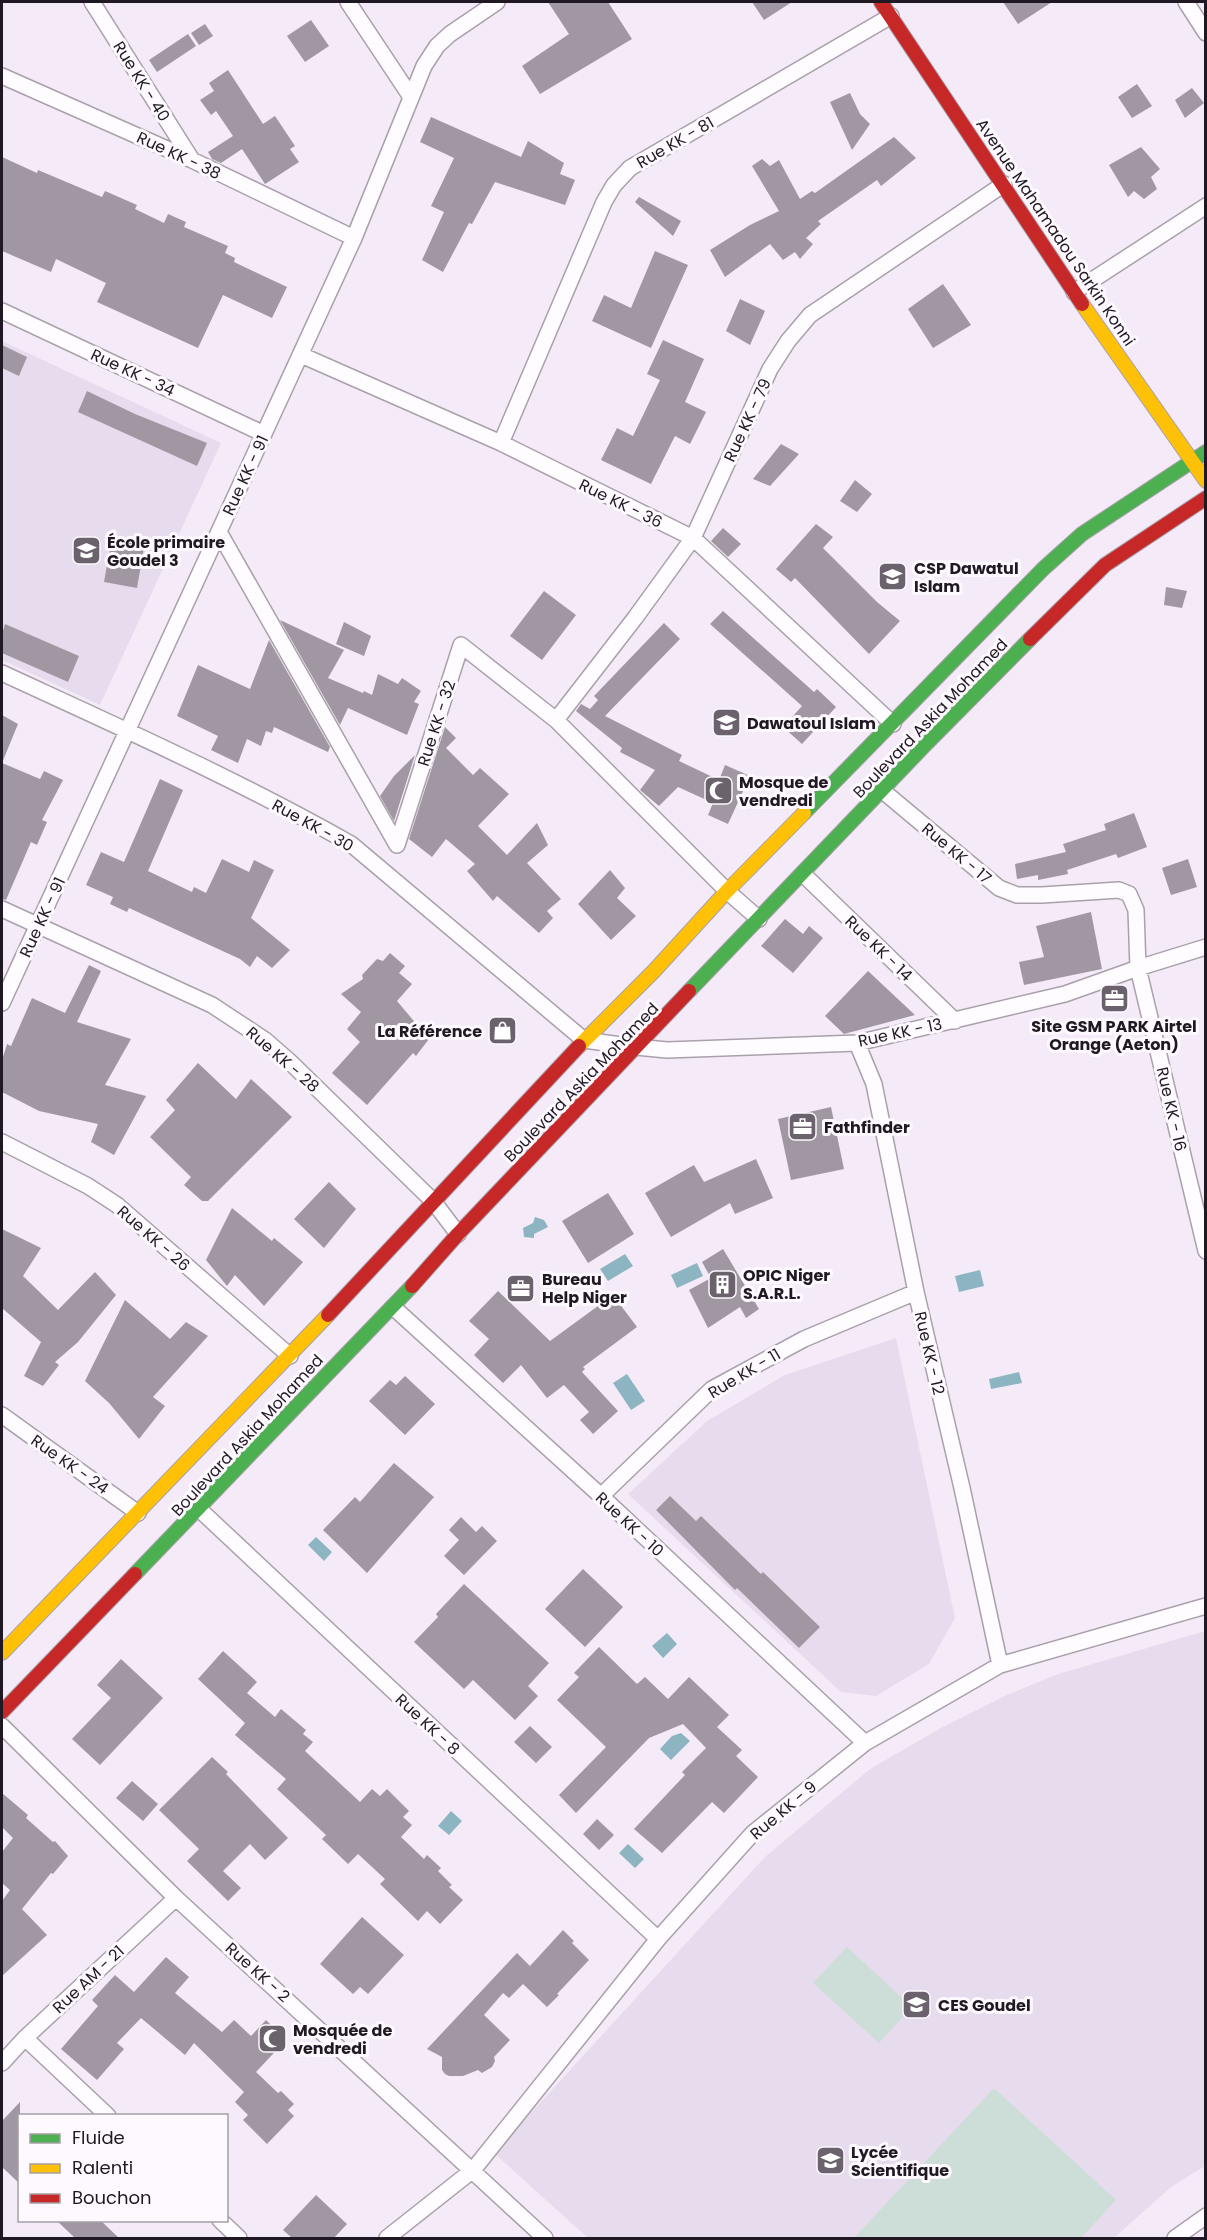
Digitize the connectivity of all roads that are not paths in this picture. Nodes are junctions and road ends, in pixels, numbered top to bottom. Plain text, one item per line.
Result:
1 (92, 2) edge
2 (348, 2) edge
3 (497, 2) edge
4 (881, 2) edge
5 (1186, 2) edge
6 (891, 16) junction
7 (1206, 33) edge
8 (2, 76) edge
9 (411, 97) junction
10 (192, 160) junction
11 (1004, 184) junction
12 (1206, 206) edge
13 (354, 238) junction
14 (1074, 292) junction
15 (2, 310) edge
16 (301, 355) junction
17 (264, 434) junction
18 (501, 443) junction
19 (1206, 452) edge
20 (1193, 460) junction
21 (1206, 481) edge
22 (1206, 498) edge
23 (219, 532) junction
24 (693, 538) junction
25 (2, 673) edge
26 (556, 720) junction
27 (893, 724) junction
28 (128, 731) junction
29 (883, 790) junction
30 (803, 874) junction
31 (727, 891) junction
32 (2, 909) edge
33 (1136, 910) joint
34 (759, 920) junction
35 (38, 926) junction
36 (1206, 948) edge
37 (1138, 968) junction
38 (2, 1003) edge
39 (955, 1021) junction
40 (584, 1040) junction
41 (857, 1042) junction
42 (636, 1047) junction
43 (2, 1142) edge
44 (433, 1201) junction
45 (458, 1234) junction
46 (1206, 1251) edge
47 (916, 1292) junction
48 (393, 1307) junction
49 (290, 1356) junction
50 (2, 1415) edge
51 (601, 1496) junction
52 (199, 1509) junction
53 (138, 1513) junction
54 (1206, 1606) edge
55 (2, 1653) edge
56 (1000, 1665) junction
57 (2, 1712) edge
58 (2, 1726) edge
59 (865, 1743) junction
60 (176, 1898) junction
61 (658, 1939) junction
62 (25, 2038) junction
63 (2, 2063) edge
64 (107, 2114) edge
65 (472, 2170) junction
66 (1206, 2216) edge
67 (222, 2222) edge
68 (239, 2238) edge
69 (387, 2238) edge
70 (545, 2238) edge
71 (1175, 2238) edge

1 - 10 street, Rue KK - 40
2 - 9 street
3 - 9 street, Rue KK - 91
4 - 6 main road, Avenue Mahamadou Sarkin Konni
5 - 7 street
6 - 11 main road, Avenue Mahamadou Sarkin Konni
6 - 18 street, Rue KK - 81
8 - 10 street, Rue KK - 38
9 - 13 street, Rue KK - 91
10 - 13 street, Rue KK - 38
11 - 14 main road, Avenue Mahamadou Sarkin Konni
11 - 24 street, Rue KK - 79
12 - 14 street
13 - 16 street, Rue KK - 91
14 - 20 main road, Avenue Mahamadou Sarkin Konni
15 - 17 street, Rue KK - 34
16 - 17 street, Rue KK - 91
16 - 18 street, Rue KK - 36
17 - 23 street, Rue KK - 91
18 - 24 street, Rue KK - 36
19 - 20 main road, Boulevard Askia Mohamed
20 - 21 main road, Avenue Mahamadou Sarkin Konni
20 - 27 main road, Boulevard Askia Mohamed
22 - 29 main road, Boulevard Askia Mohamed
23 - 26 street, Rue KK - 32
23 - 28 street, Rue KK - 91
24 - 26 street, Rue KK - 79
24 - 27 street, Rue KK - 36
25 - 28 street, Rue KK - 30
26 - 31 street, Rue KK - 32
27 - 31 main road, Boulevard Askia Mohamed
28 - 35 street, Rue KK - 91
28 - 40 street, Rue KK - 30
29 - 30 main road, Boulevard Askia Mohamed
29 - 33 street, Rue KK - 17
30 - 34 main road, Boulevard Askia Mohamed
30 - 39 street, Rue KK - 14
31 - 34 street, Rue KK - 32
31 - 40 main road, Boulevard Askia Mohamed
32 - 35 street, Rue KK - 28
33 - 37 street, Rue KK - 16
34 - 42 main road, Boulevard Askia Mohamed
35 - 38 street, Rue KK - 91
35 - 44 street, Rue KK - 28
36 - 37 street, Rue KK - 13
37 - 39 street, Rue KK - 13
37 - 46 street, Rue KK - 16
39 - 41 street, Rue KK - 13
40 - 42 street, Rue KK - 13
40 - 44 main road, Boulevard Askia Mohamed
41 - 42 street, Rue KK - 13
41 - 47 street, Rue KK - 12
42 - 45 main road, Boulevard Askia Mohamed
43 - 49 street, Rue KK - 26
44 - 45 street, Rue KK - 28
44 - 49 main road, Boulevard Askia Mohamed
45 - 48 main road, Boulevard Askia Mohamed
47 - 51 street, Rue KK - 11
47 - 56 street, Rue KK - 12
48 - 51 street, Rue KK - 10
48 - 52 main road, Boulevard Askia Mohamed
49 - 53 main road, Boulevard Askia Mohamed
50 - 53 street, Rue KK - 24
51 - 59 street, Rue KK - 10
52 - 57 main road, Boulevard Askia Mohamed
52 - 61 street, Rue KK - 8
53 - 55 main road, Boulevard Askia Mohamed
54 - 56 street, Rue KK - 9
56 - 59 street, Rue KK - 9
58 - 60 street, Rue KK - 2
59 - 61 street, Rue KK - 9
60 - 62 street, Rue AM - 21
60 - 65 street, Rue KK - 2
61 - 65 street, Rue KK - 9
62 - 63 street, Rue AM - 21
62 - 64 street
65 - 69 street, Rue KK - 9
65 - 70 street, Rue KK - 2
66 - 71 street
67 - 68 street

